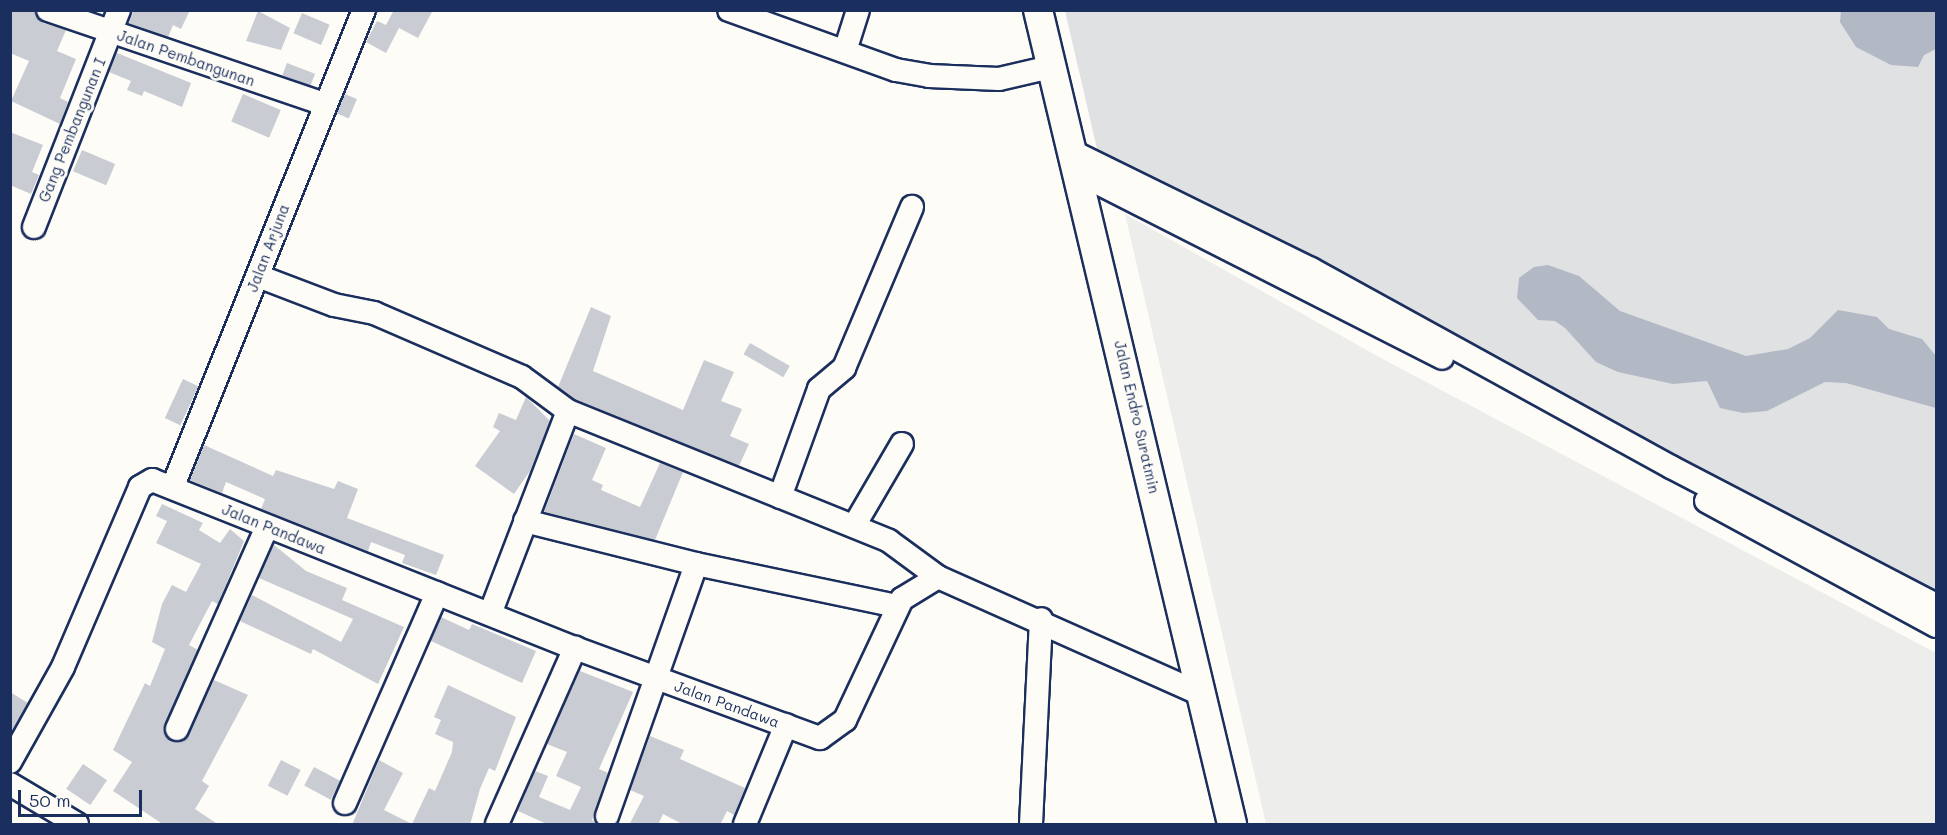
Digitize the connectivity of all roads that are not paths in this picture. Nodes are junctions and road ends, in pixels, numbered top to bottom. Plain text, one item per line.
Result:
1 (48, 10) edge
2 (120, 10) edge
3 (364, 10) edge
4 (729, 10) edge
5 (858, 10) edge
6 (1038, 10) edge
7 (769, 17) edge
8 (111, 33) junction
9 (844, 51) junction
10 (1049, 60) junction
11 (324, 104) junction
12 (1078, 164) junction
13 (912, 207) dead end
14 (34, 226) dead end
15 (258, 276) junction
16 (568, 411) junction
17 (902, 444) dead end
18 (173, 486) junction
19 (780, 497) junction
20 (525, 520) junction
21 (854, 526) junction
22 (267, 527) junction
23 (696, 564) junction
24 (938, 577) junction
25 (437, 593) junction
26 (1936, 605) edge
27 (897, 606) junction
28 (490, 614) junction
29 (1041, 619) junction
30 (1936, 626) edge
31 (575, 648) junction
32 (658, 679) junction
33 (1201, 694) junction
34 (786, 725) junction
35 (177, 729) dead end
36 (10, 762) edge
37 (10, 784) edge
38 (345, 803) dead end
39 (607, 816) dead end
40 (77, 825) edge
41 (497, 825) edge
42 (745, 825) edge
43 (1031, 825) edge
44 (1232, 825) edge

1 - 8 street, Jalan Pembangunan
2 - 8 street, Gang Pembangunan I
3 - 11 street, Jalan Arjuna
4 - 7 street
5 - 9 street
6 - 10 main road, Jalan Endro Suratmin
7 - 9 street
8 - 11 street, Jalan Pembangunan
8 - 14 street, Gang Pembangunan I
9 - 10 street
10 - 12 main road, Jalan Endro Suratmin
11 - 15 street, Jalan Arjuna
12 - 26 street
12 - 30 street
12 - 33 main road, Jalan Endro Suratmin
13 - 19 street
15 - 16 street
15 - 18 street, Jalan Arjuna
16 - 19 street
16 - 20 street
17 - 21 street
18 - 22 street, Jalan Pandawa
18 - 36 street, Jalan Pandawa
19 - 21 street
20 - 23 street
20 - 28 street
21 - 24 street
22 - 25 street, Jalan Pandawa
22 - 35 street
23 - 27 street
23 - 32 street
24 - 27 street, Jalan Pandawa
24 - 29 street
25 - 28 street, Jalan Pandawa
25 - 38 street
27 - 34 street, Jalan Pandawa
28 - 31 street, Jalan Pandawa
29 - 33 street
29 - 43 street
31 - 32 street, Jalan Pandawa
31 - 41 street
32 - 34 street, Jalan Pandawa
32 - 39 street
33 - 44 main road, Jalan Endro Suratmin
34 - 42 street
37 - 40 street

